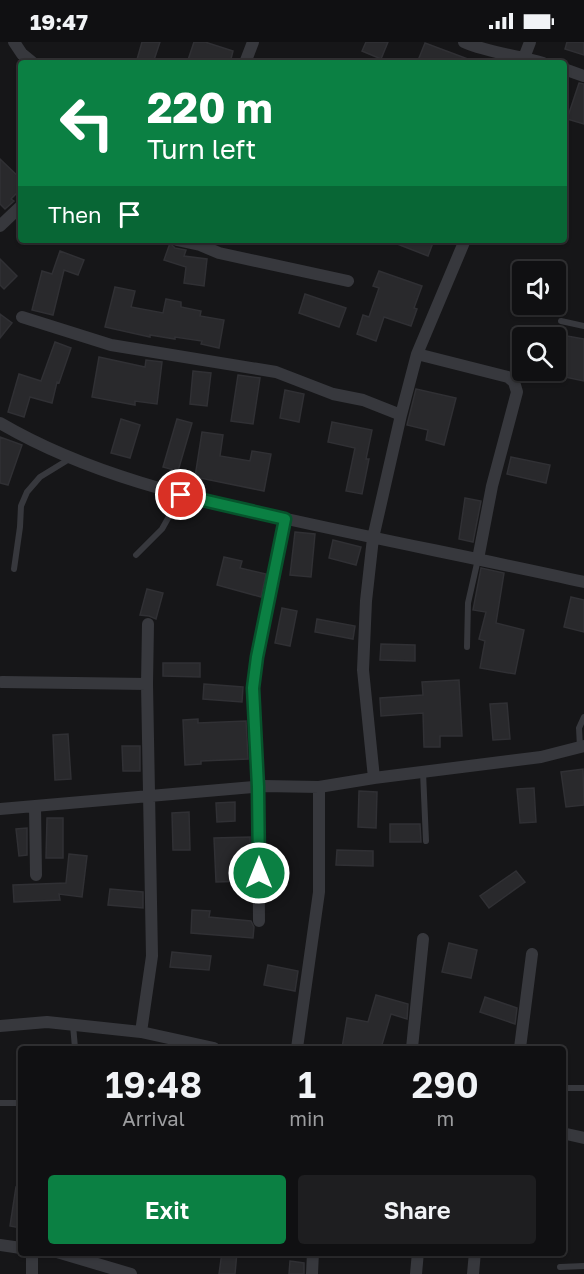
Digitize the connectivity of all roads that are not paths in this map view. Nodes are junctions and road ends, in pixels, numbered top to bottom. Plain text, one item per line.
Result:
1 (14, 42) edge
2 (253, 42) edge
3 (464, 42) edge
4 (530, 42) edge
5 (29, 60) edge
6 (247, 60) edge
7 (523, 60) edge
8 (567, 70) edge
9 (584, 76) edge
10 (18, 209) edge
11 (0, 226) edge
12 (190, 243) edge
13 (464, 243) edge
14 (348, 281) dead end
15 (22, 317) dead end
16 (561, 321) dead end
17 (584, 326) edge
18 (417, 354) junction
19 (401, 415) junction
20 (0, 423) edge
21 (72, 458) junction
22 (181, 495) junction
23 (285, 519) junction
24 (374, 538) junction
25 (136, 555) dead end
26 (478, 559) junction
27 (14, 569) dead end
28 (584, 582) edge
29 (148, 624) dead end
30 (467, 646) dead end
31 (2, 682) dead end
32 (147, 684) junction
33 (584, 717) edge
34 (582, 746) edge
35 (423, 771) junction
36 (374, 778) junction
37 (258, 787) junction
38 (319, 787) junction
39 (150, 795) junction
40 (35, 806) junction
41 (0, 809) edge
42 (426, 841) dead end
43 (36, 875) dead end
44 (258, 921) dead end
45 (423, 939) dead end
46 (532, 954) dead end
47 (72, 1024) junction
48 (0, 1026) edge
49 (141, 1032) junction
50 (75, 1046) edge
51 (205, 1046) edge
52 (297, 1046) edge
53 (412, 1046) edge
54 (520, 1046) edge
55 (566, 1088) edge
56 (584, 1088) edge
57 (0, 1103) edge
58 (18, 1104) edge
59 (566, 1134) edge
60 (584, 1138) edge
61 (0, 1245) edge
62 (18, 1248) edge
63 (32, 1256) edge
64 (70, 1256) edge
65 (313, 1256) edge
66 (418, 1256) edge
67 (475, 1256) edge
68 (584, 1266) edge
69 (560, 1268) dead end
70 (32, 1274) edge
71 (130, 1274) edge
72 (312, 1274) edge
73 (416, 1274) edge
74 (473, 1274) edge

1 - 5 street
2 - 6 street
3 - 7 street
4 - 7 street
8 - 9 street
10 - 11 street
12 - 14 street
13 - 18 street
15 - 19 street
16 - 17 lane
18 - 19 street
18 - 26 street
19 - 24 street
20 - 21 street
21 - 22 street
21 - 27 lane
22 - 23 street
22 - 25 lane
23 - 24 street
23 - 37 street
24 - 26 street
24 - 36 street
26 - 28 street
26 - 30 lane
29 - 32 street
31 - 32 street
32 - 39 street
33 - 34 lane
34 - 35 street
35 - 36 street
35 - 42 lane
36 - 38 street
37 - 38 street
37 - 39 street
37 - 44 street
38 - 52 street
39 - 40 street
39 - 49 street
40 - 41 street
40 - 43 street
45 - 53 street
46 - 54 street
47 - 48 street
47 - 49 street
47 - 50 lane
49 - 51 street
55 - 56 lane
57 - 58 lane
59 - 60 street
61 - 62 street
63 - 70 street
64 - 71 street
65 - 72 street
66 - 73 street
67 - 74 street
68 - 69 lane

